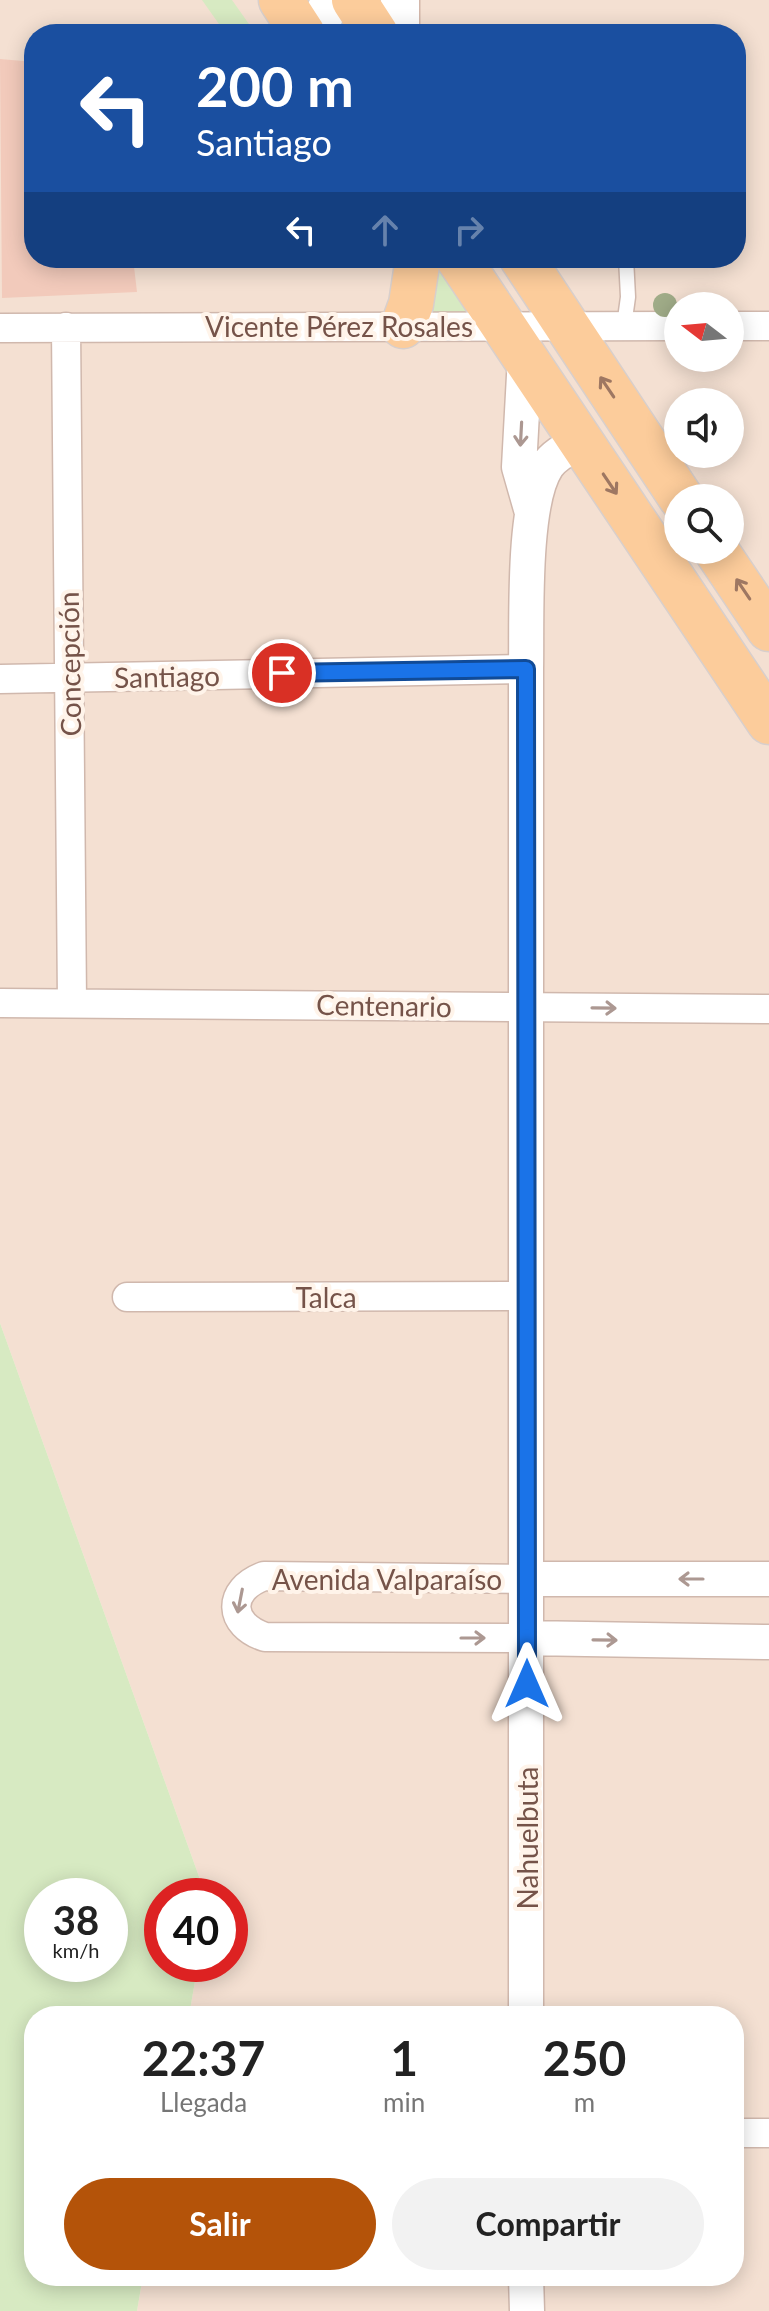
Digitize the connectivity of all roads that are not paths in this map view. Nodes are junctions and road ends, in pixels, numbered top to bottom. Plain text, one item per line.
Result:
1 (281, 0) edge
2 (330, 0) edge
3 (354, 0) edge
4 (400, 0) edge
5 (297, 24) edge
6 (321, 24) edge
7 (370, 24) edge
8 (400, 24) edge
9 (416, 268) edge
10 (465, 268) edge
11 (532, 268) edge
12 (627, 268) edge
13 (403, 326) junction
14 (566, 326) junction
15 (624, 326) junction
16 (664, 326) edge
17 (744, 326) edge
18 (769, 326) edge
19 (66, 327) junction
20 (0, 328) edge
21 (515, 341) junction
22 (581, 441) junction
23 (672, 484) edge
24 (531, 509) junction
25 (725, 564) edge
26 (769, 629) edge
27 (526, 669) junction
28 (69, 677) junction
29 (0, 679) edge
30 (769, 722) edge
31 (72, 1002) junction
32 (0, 1003) edge
33 (526, 1007) junction
34 (769, 1009) edge
35 (526, 1296) junction
36 (127, 1297) dead end
37 (527, 1579) junction
38 (769, 1579) edge
39 (527, 1638) junction
40 (769, 1642) edge
41 (526, 2006) edge
42 (744, 2133) edge
43 (769, 2133) edge
44 (526, 2286) edge
45 (527, 2311) edge

1 - 5 main road
2 - 6 main road
3 - 7 main road
4 - 8 main road
9 - 13 main road
10 - 21 main road
11 - 14 main road
12 - 15 lane
13 - 19 street, Vicente Pérez Rosales
13 - 21 street, Vicente Pérez Rosales
14 - 15 street, Vicente Pérez Rosales
14 - 21 street, Vicente Pérez Rosales
23 -> 14 main road
15 - 16 street, Vicente Pérez Rosales
17 - 18 street
19 - 20 street, Vicente Pérez Rosales
19 - 28 street, Concepción
21 - 22 main road
21 -> 24 street, Nahuelbuta
22 - 24 street, Nahuelbuta
22 -> 30 main road
24 - 27 street, Nahuelbuta
26 -> 25 main road
27 - 28 street, Santiago
27 - 33 street, Nahuelbuta
28 - 29 street, Santiago
28 - 31 street, Concepción
31 - 32 street, Centenario
31 - 33 street, Centenario
33 -> 34 street, Centenario
33 - 35 street, Nahuelbuta
35 - 36 street, Talca
35 - 37 street, Nahuelbuta
38 -> 37 street, Avenida Valparaíso
37 - 39 street, Nahuelbuta
37 -> 39 street, Avenida Valparaíso
39 -> 40 street, Avenida Valparaíso
39 - 41 street, Nahuelbuta
42 - 43 street
44 - 45 street

